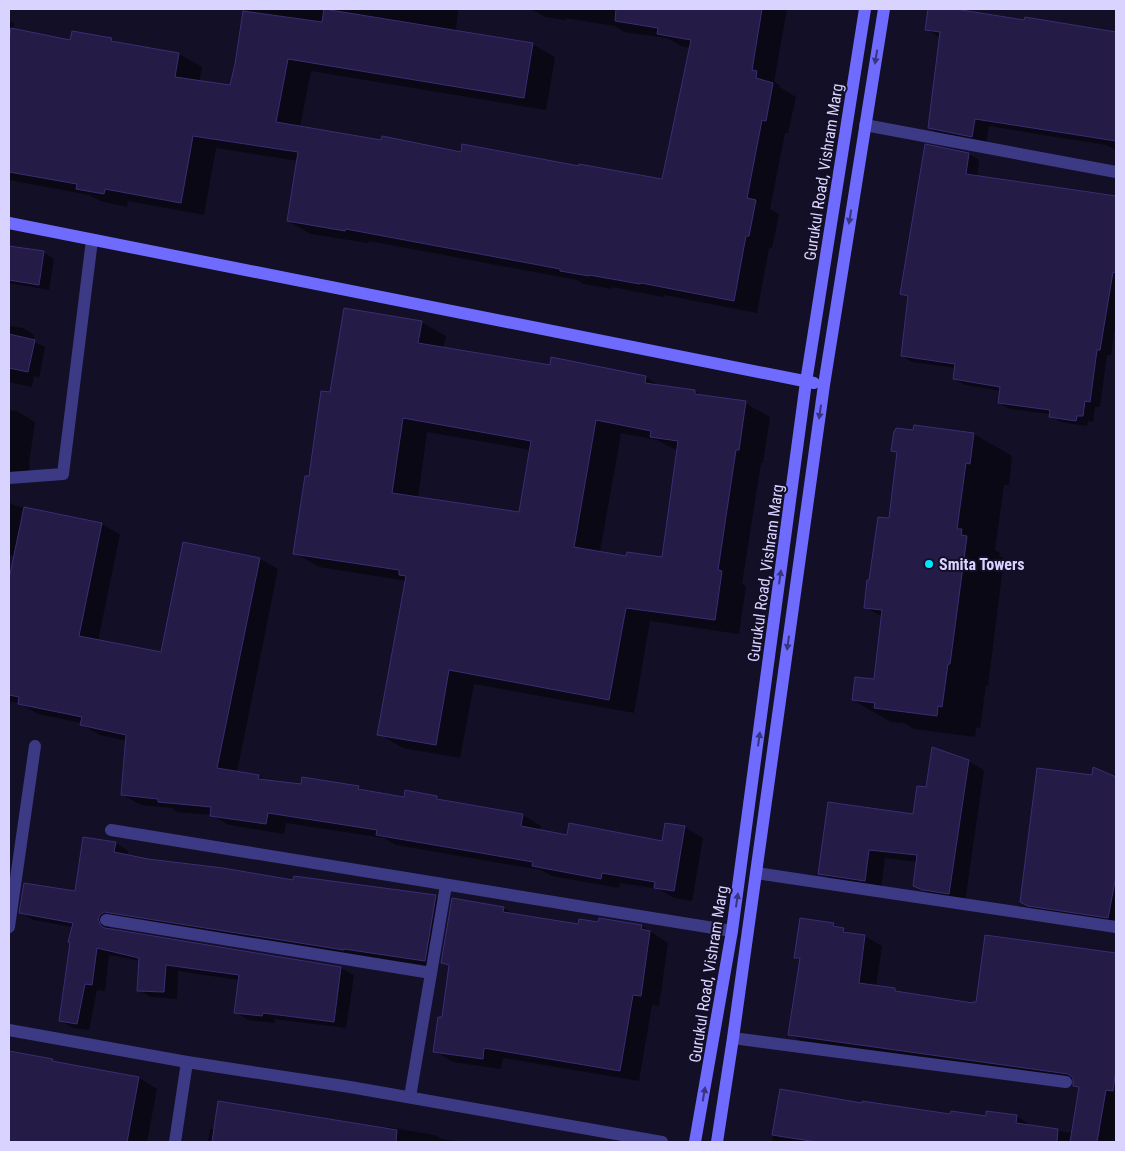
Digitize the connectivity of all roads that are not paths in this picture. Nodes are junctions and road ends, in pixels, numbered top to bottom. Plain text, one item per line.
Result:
1 (865, 9) edge
2 (884, 9) edge
3 (865, 125) junction
4 (1116, 172) edge
5 (9, 223) edge
6 (92, 240) junction
7 (806, 382) junction
8 (824, 385) junction
9 (9, 478) edge
10 (35, 746) dead end
11 (111, 830) dead end
12 (756, 872) junction
13 (446, 884) junction
14 (106, 920) dead end
15 (9, 927) edge
16 (1116, 927) edge
17 (732, 931) junction
18 (431, 973) junction
19 (9, 1030) edge
20 (734, 1038) junction
21 (187, 1062) junction
22 (1066, 1082) dead end
23 (410, 1097) junction
24 (175, 1142) edge
25 (662, 1142) edge
26 (696, 1142) edge
27 (718, 1142) edge

1 - 7 street, Gurukul Road, Vishram Marg
2 -> 3 street, Gurukul Road, Vishram Marg
3 - 4 street
3 -> 8 street, Gurukul Road, Vishram Marg
5 - 6 street
6 - 7 street
6 - 9 street
7 - 8 street
17 -> 7 street, Gurukul Road, Vishram Marg
8 -> 12 street, Gurukul Road, Vishram Marg
10 - 15 street
11 - 13 street
12 - 16 street
12 - 20 street, Gurukul Road, Vishram Marg
13 - 17 street
13 - 18 street
14 - 18 street
26 -> 17 street, Gurukul Road, Vishram Marg
18 - 23 street
19 - 21 street
20 - 22 street
20 - 27 street, Gurukul Road, Vishram Marg
21 - 23 street
21 - 24 street
23 - 25 street

